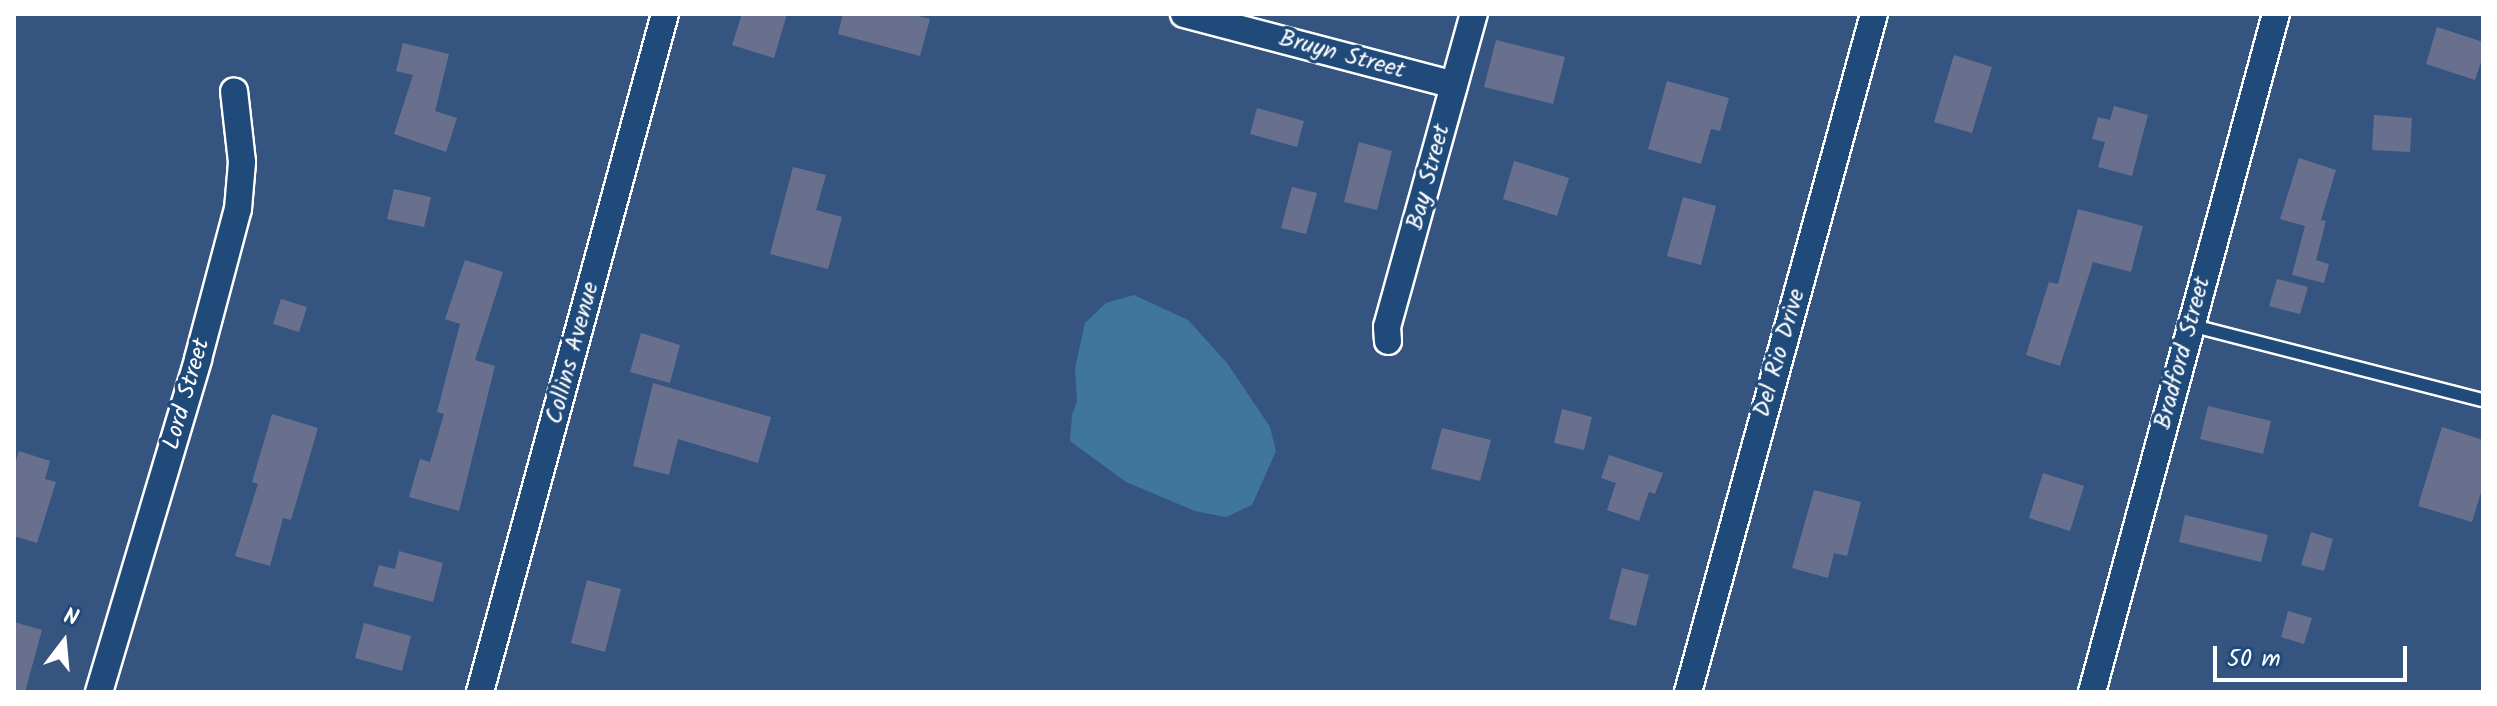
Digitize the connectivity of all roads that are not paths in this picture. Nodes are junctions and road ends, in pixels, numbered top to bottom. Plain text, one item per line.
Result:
1 (665, 14) edge
2 (1184, 14) edge
3 (1474, 14) edge
4 (1874, 14) edge
5 (2276, 14) edge
6 (1454, 85) junction
7 (234, 91) dead end
8 (2190, 325) junction
9 (1388, 341) dead end
10 (2483, 400) edge
11 (99, 692) edge
12 (480, 692) edge
13 (1688, 692) edge
14 (2092, 692) edge

1 - 12 street, Collins Avenue
2 - 6 street, Bruyn Street
3 - 6 street, Bay Street
4 - 13 street, Del Rio Drive
5 - 8 street, Bradford Street
6 - 9 street, Bay Street
7 - 11 street, Lord Street
8 - 10 lane
8 - 14 street, Bradford Street

